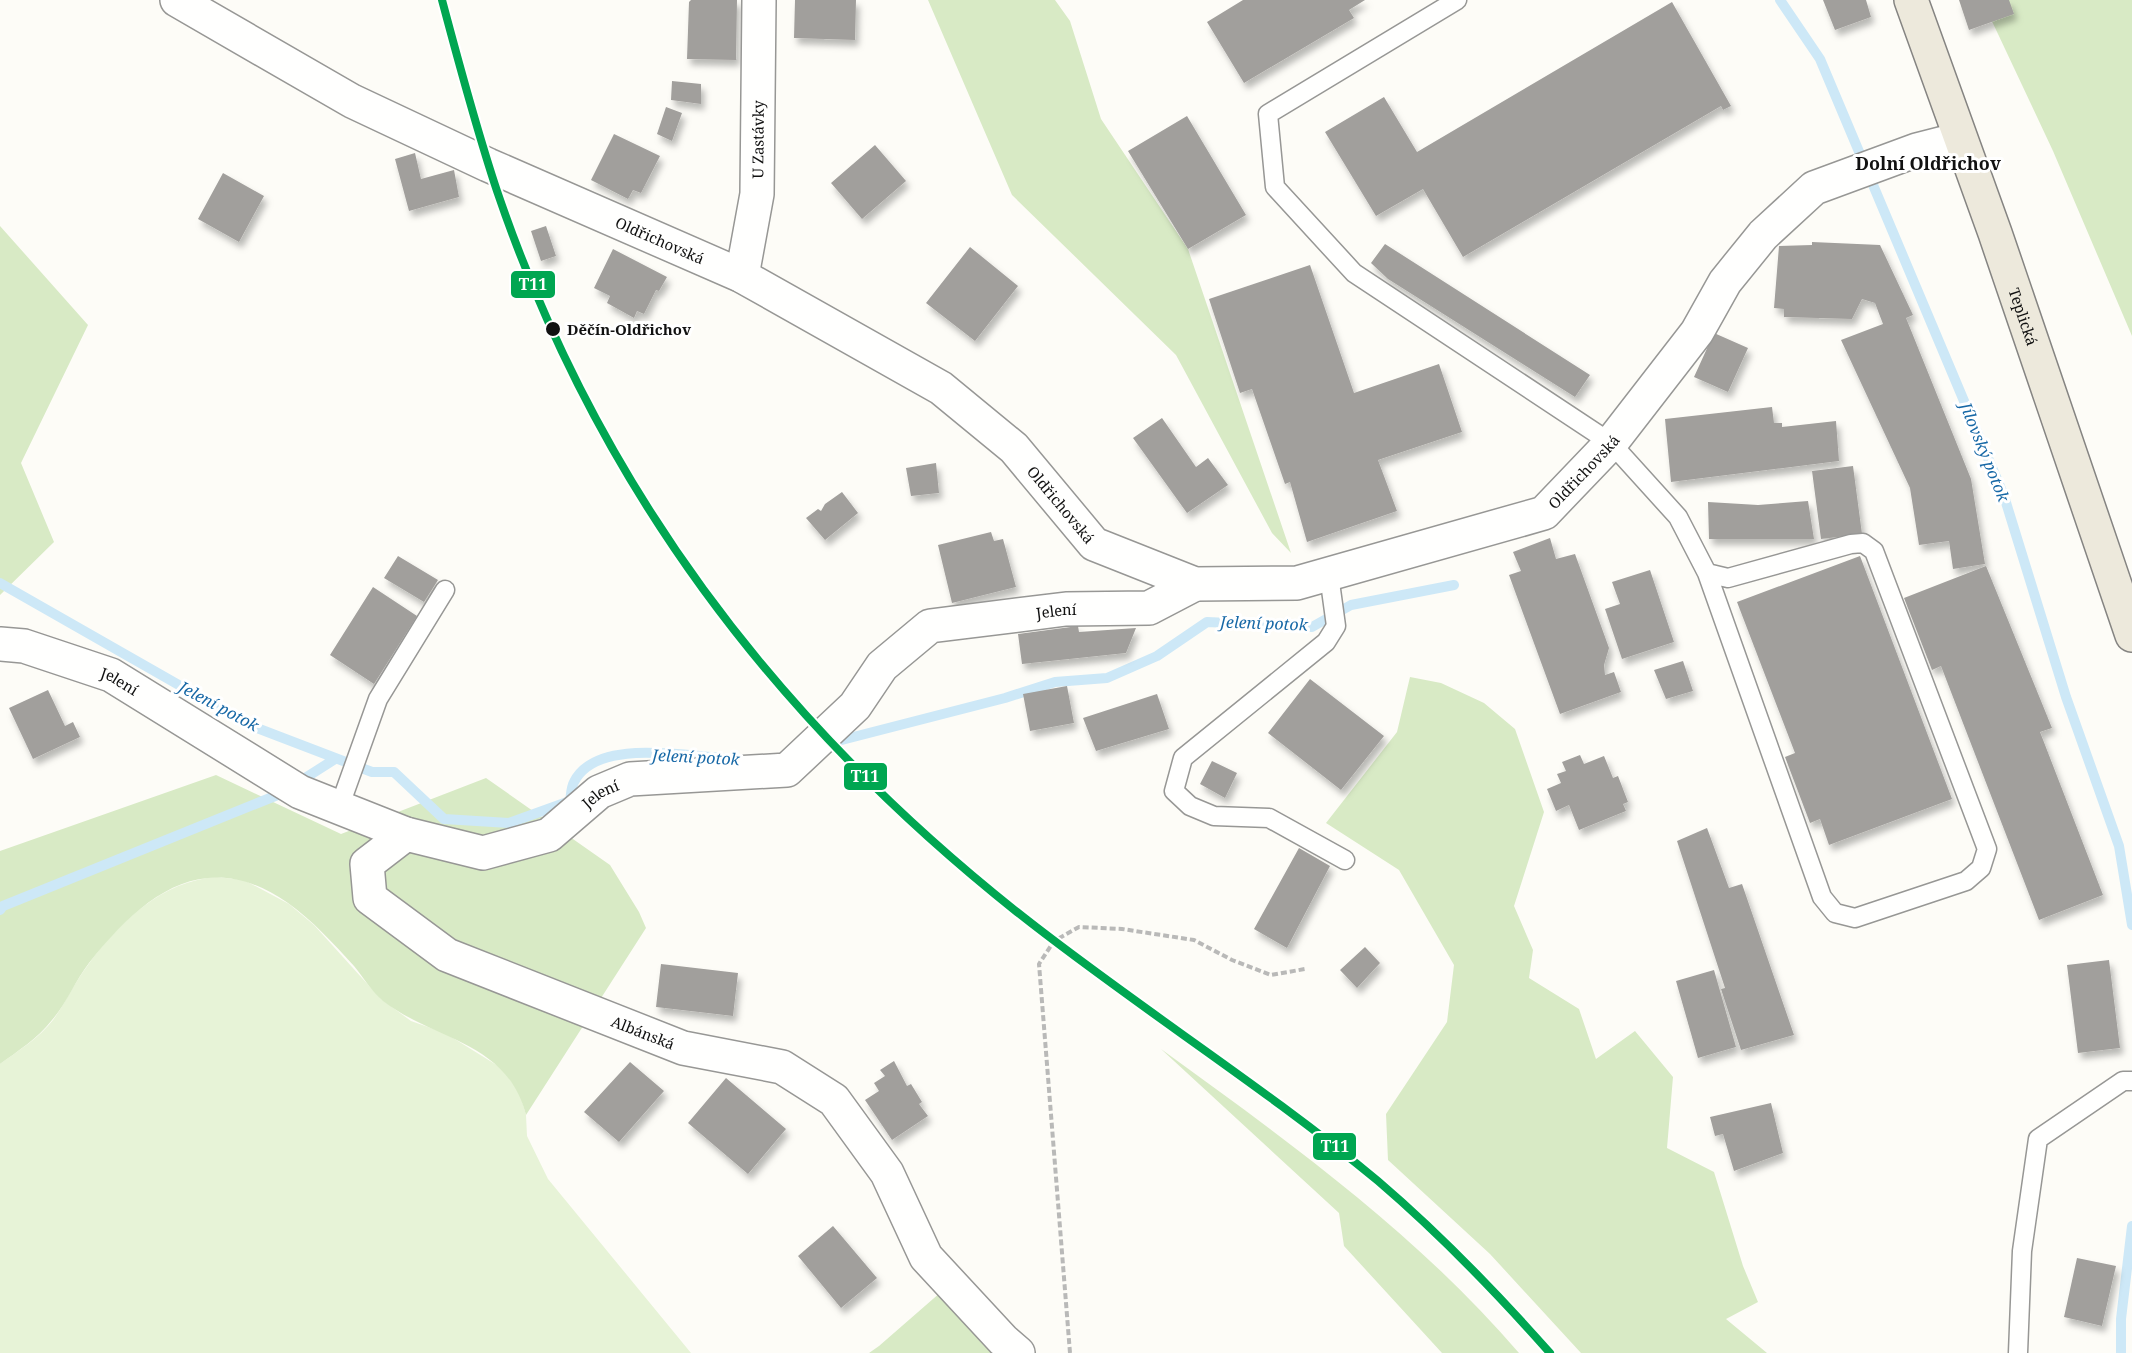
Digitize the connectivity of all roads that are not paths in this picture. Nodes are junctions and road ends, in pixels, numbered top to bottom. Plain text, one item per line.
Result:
1 (177, 0) edge
2 (759, 0) edge
3 (1457, 0) edge
4 (1911, 0) edge
5 (1960, 139) junction
6 (742, 276) junction
7 (1611, 443) junction
8 (1707, 573) junction
9 (1195, 584) junction
10 (1330, 589) junction
11 (445, 590) dead end
12 (2132, 635) edge
13 (0, 644) edge
14 (345, 793) junction
15 (406, 834) junction
16 (1345, 860) dead end
17 (2127, 1081) edge
18 (1018, 1353) edge
19 (2018, 1353) edge

1 - 6 street, Oldřichovská
2 - 6 street, U Zastávky
3 - 7 lane
4 - 5 main road, Teplická
5 - 7 street, Oldřichovská
5 - 12 main road, Teplická
6 - 9 street, Oldřichovská
7 - 8 lane
7 - 10 street, Oldřichovská
8 - 8 lane
9 - 10 street, Oldřichovská
9 - 15 street, Jelení
10 - 16 lane
11 - 14 lane
13 - 14 street, Jelení
14 - 15 street, Jelení
15 - 18 street, Albánská
17 - 19 lane

